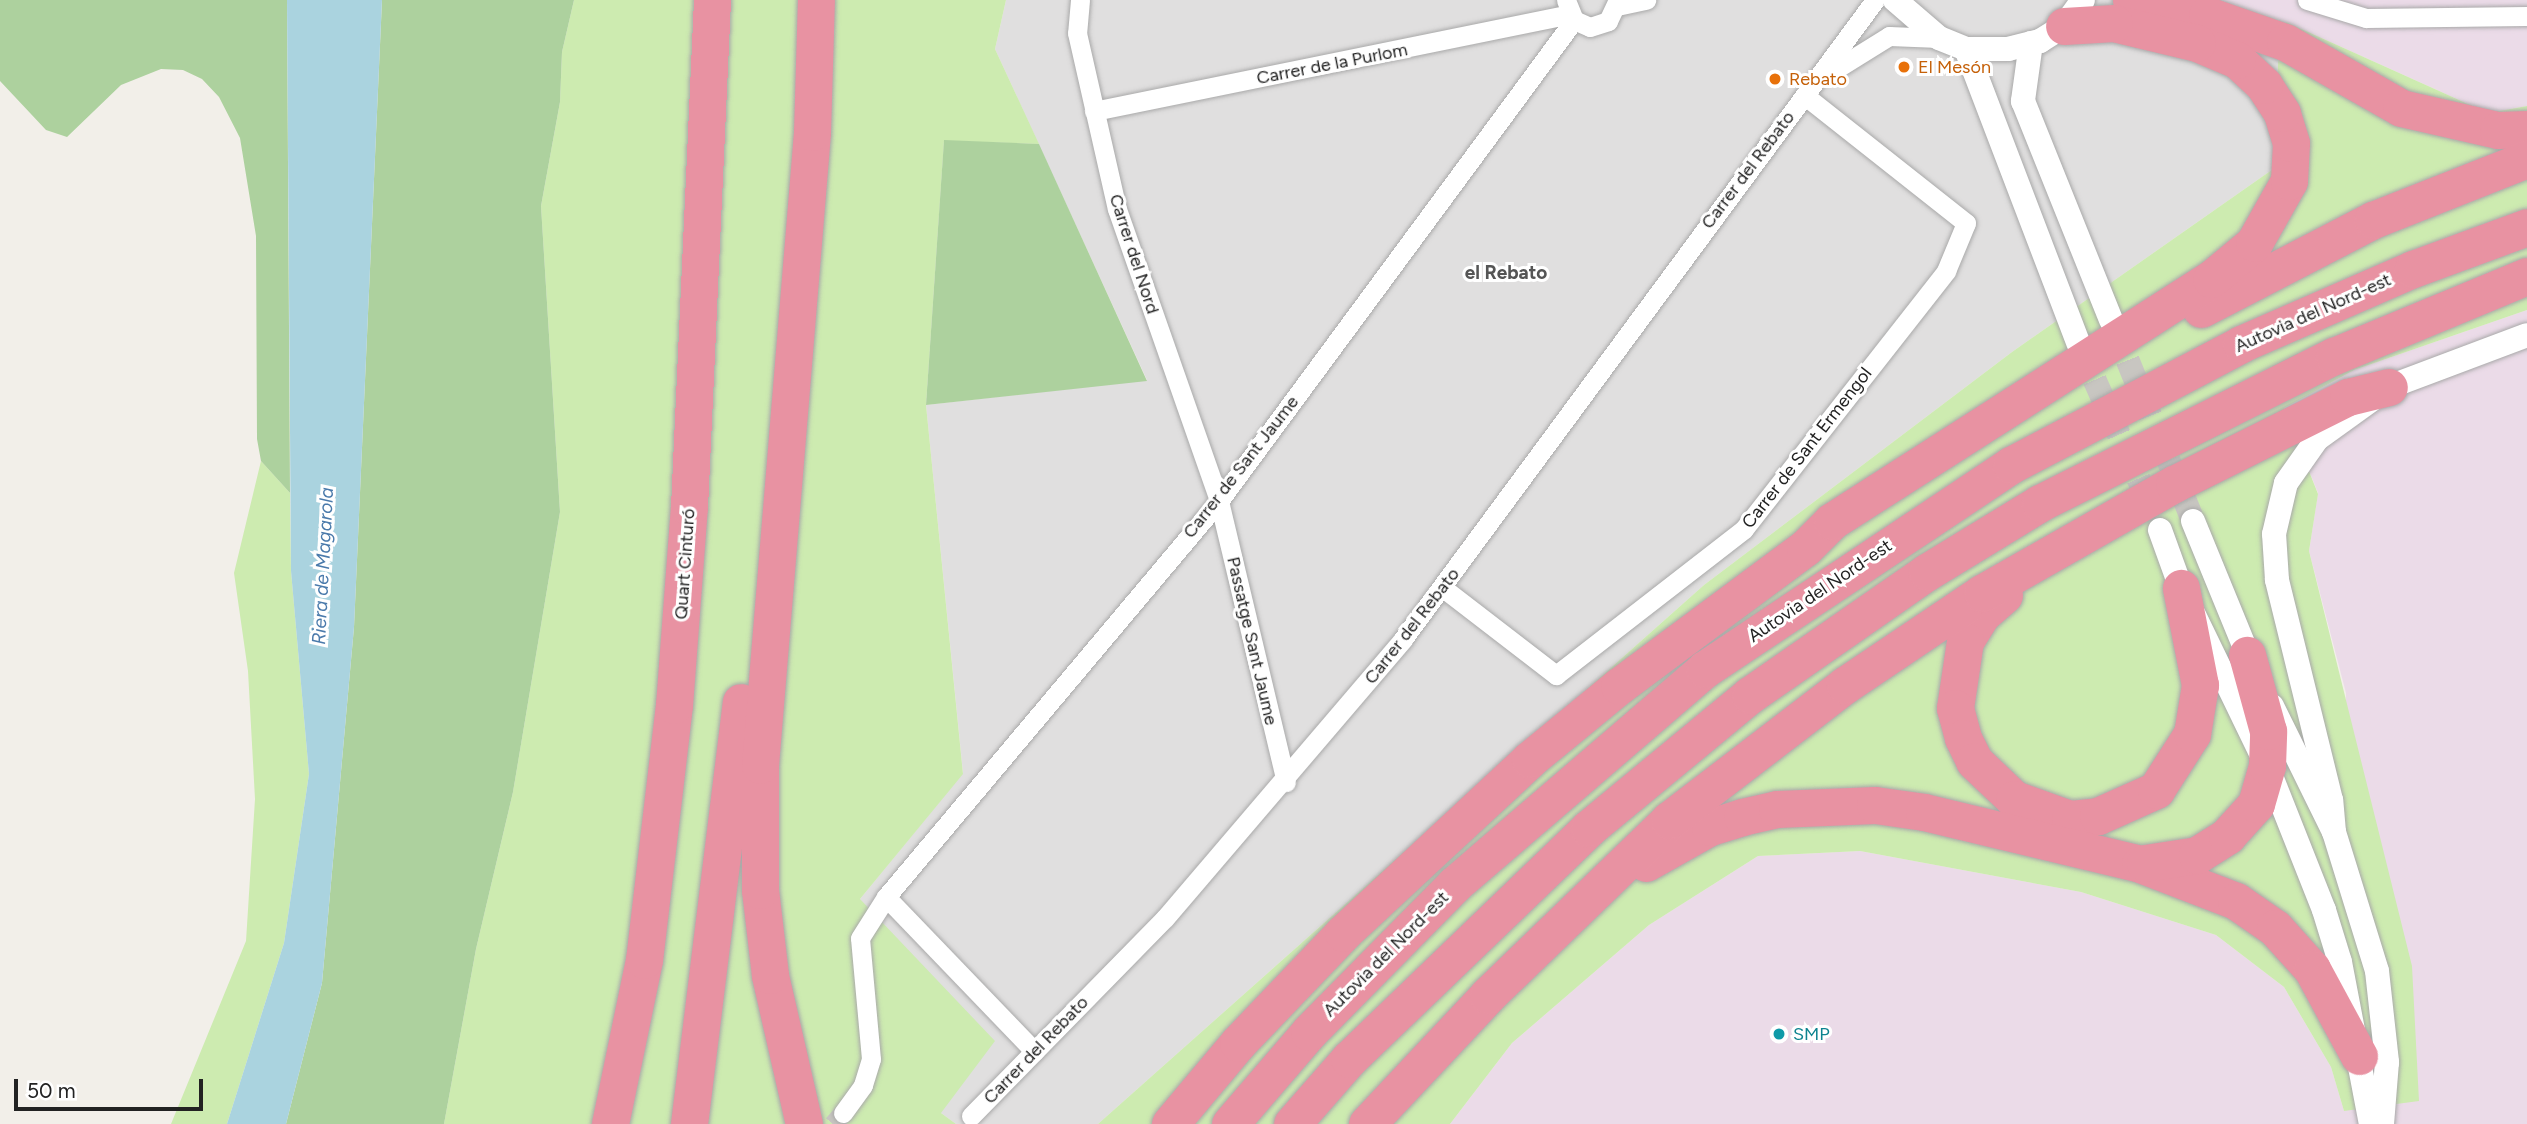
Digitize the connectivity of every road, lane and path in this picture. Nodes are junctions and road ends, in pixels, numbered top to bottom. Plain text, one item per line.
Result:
1 (712, 0) edge
2 (816, 0) edge
3 (1080, 0) edge
4 (1646, 0) edge
5 (1875, 0) edge
6 (1895, 0) edge
7 (2132, 0) edge
8 (2306, 0) edge
9 (1618, 3) edge
10 (1570, 11) edge
11 (2073, 13) edge
12 (2527, 16) edge
13 (1939, 38) junction
14 (2031, 43) junction
15 (1966, 49) junction
16 (1804, 95) junction
17 (1094, 111) junction
18 (2527, 129) edge
19 (812, 132) junction
20 (2527, 159) edge
21 (2527, 227) edge
22 (2527, 276) edge
23 (2111, 320) tunnel mouth
24 (2527, 335) edge
25 (2078, 343) tunnel mouth
26 (2389, 387) junction
27 (1219, 501) junction
28 (2193, 521) tunnel mouth
29 (2160, 530) tunnel mouth
30 (1805, 548) junction
31 (2059, 549) junction
32 (1443, 588) junction
33 (2181, 588) junction
34 (2247, 655) junction
35 (2267, 766) junction
36 (1286, 782) junction
37 (2334, 832) junction
38 (2140, 864) junction
39 (1604, 887) junction
40 (886, 897) junction
41 (1034, 1051) junction
42 (2359, 1056) junction
43 (843, 1113) tunnel mouth
44 (971, 1116) dead end
45 (1170, 1119) edge
46 (610, 1124) edge
47 (689, 1124) edge
48 (804, 1124) edge
49 (1230, 1124) edge
50 (1292, 1124) edge
51 (1367, 1124) edge
52 (2371, 1124) edge
53 (2382, 1124) edge

1 - 46 highway, Quart Cinturó
2 - 19 highway
3 - 17 street, Carrer del Nord
4 - 9 street
5 - 16 street, Carrer del Rebato
6 - 13 street
7 - 18 highway
8 - 12 street
9 - 10 street, Carrer de la Purlom
10 - 17 street, Carrer de la Purlom
10 - 27 street, Carrer de Sant Jaume
11 - 14 street
11 - 30 highway
13 - 15 street
13 - 16 street, Carrer del Rebato
14 - 15 street
14 - 23 street
15 - 25 street
16 - 32 street, Carrer del Rebato
16 - 32 street, Carrer de Sant Ermengol
17 - 27 street, Carrer del Nord
19 - 47 highway
19 - 48 highway
20 - 30 highway
21 - 49 highway, Autovia del Nord-est
22 - 50 highway
24 - 26 street
26 - 31 highway
26 - 37 street
27 - 36 street, Passatge Sant Jaume
27 - 40 street, Carrer de Sant Jaume
28 - 34 street
29 - 33 street
30 - 45 highway
31 - 33 highway
31 - 39 highway
32 - 36 street, Carrer del Rebato
33 - 35 street
34 - 35 highway
34 - 37 street
35 - 38 highway
35 - 42 street
36 - 41 street, Carrer del Rebato
37 - 53 street
38 - 39 highway
38 - 42 highway
39 - 51 highway
40 - 41 street
40 - 43 street, Carrer de Sant Jaume
41 - 44 street, Carrer del Rebato
42 - 52 street

